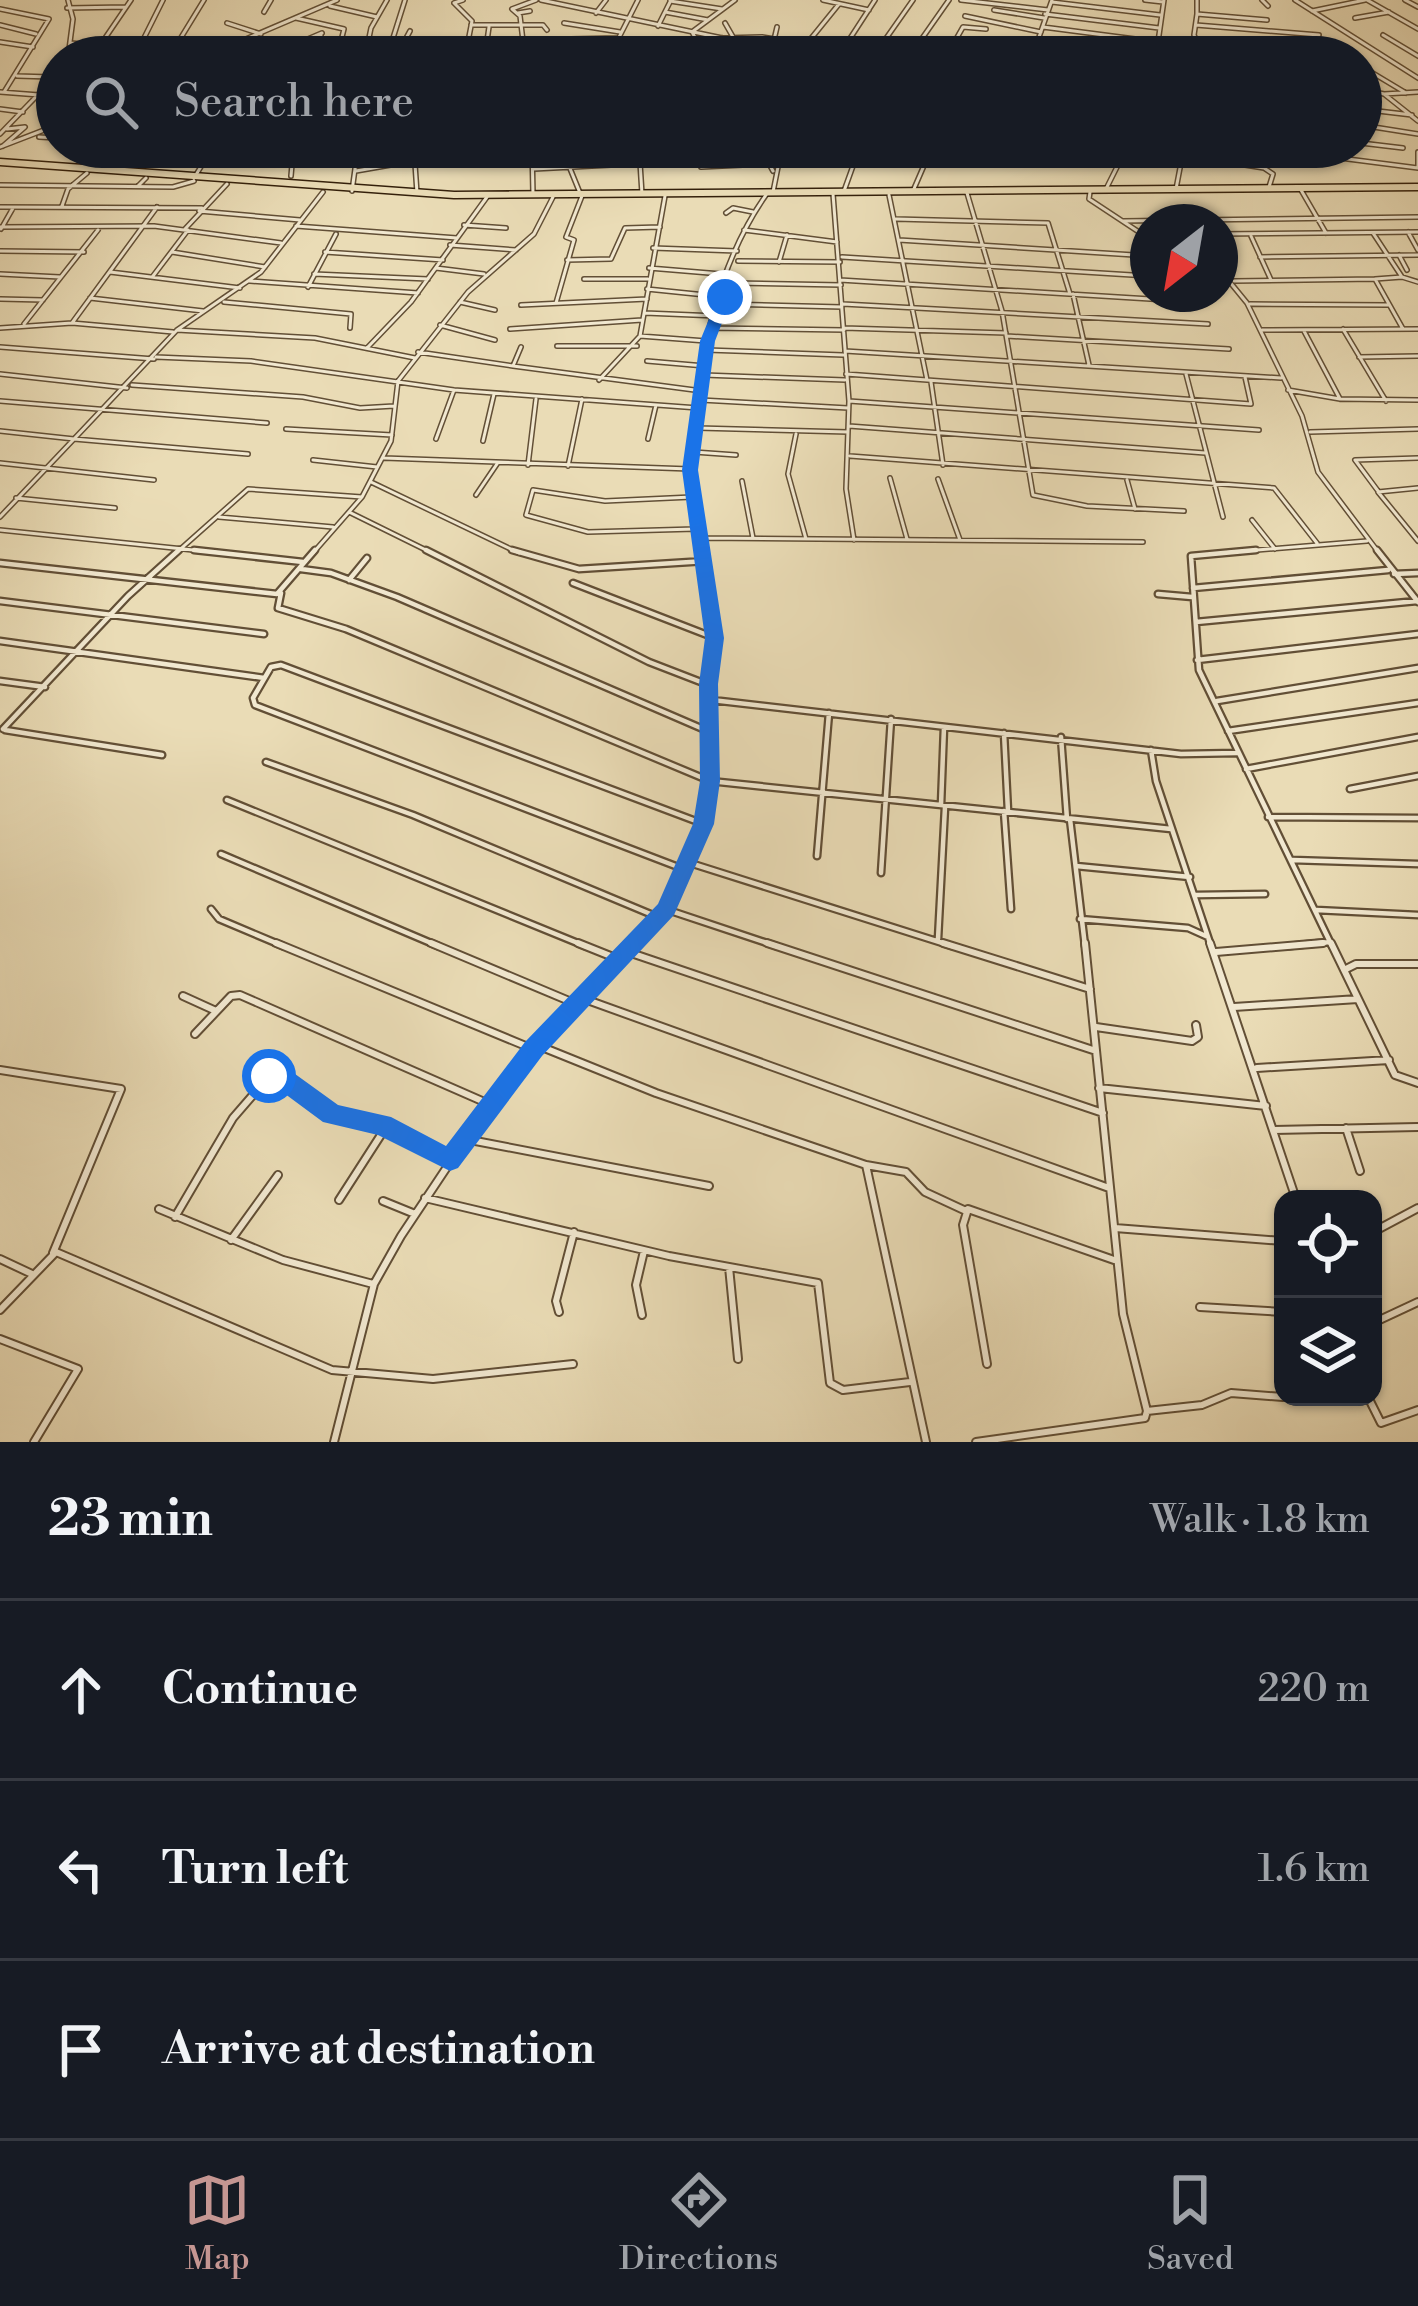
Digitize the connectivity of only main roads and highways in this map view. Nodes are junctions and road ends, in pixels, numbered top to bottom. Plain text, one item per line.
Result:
1 (0, 164) edge
2 (36, 167) edge
3 (49, 168) edge
4 (86, 171) junction
5 (194, 180) junction
6 (1418, 189) edge
7 (770, 193) junction
8 (581, 195) junction

1 - 2 highway
3 - 4 highway
4 - 5 highway
4 - 5 highway
5 - 8 highway
5 - 8 highway
6 - 7 highway
6 - 7 highway
7 - 8 highway
7 - 8 highway

